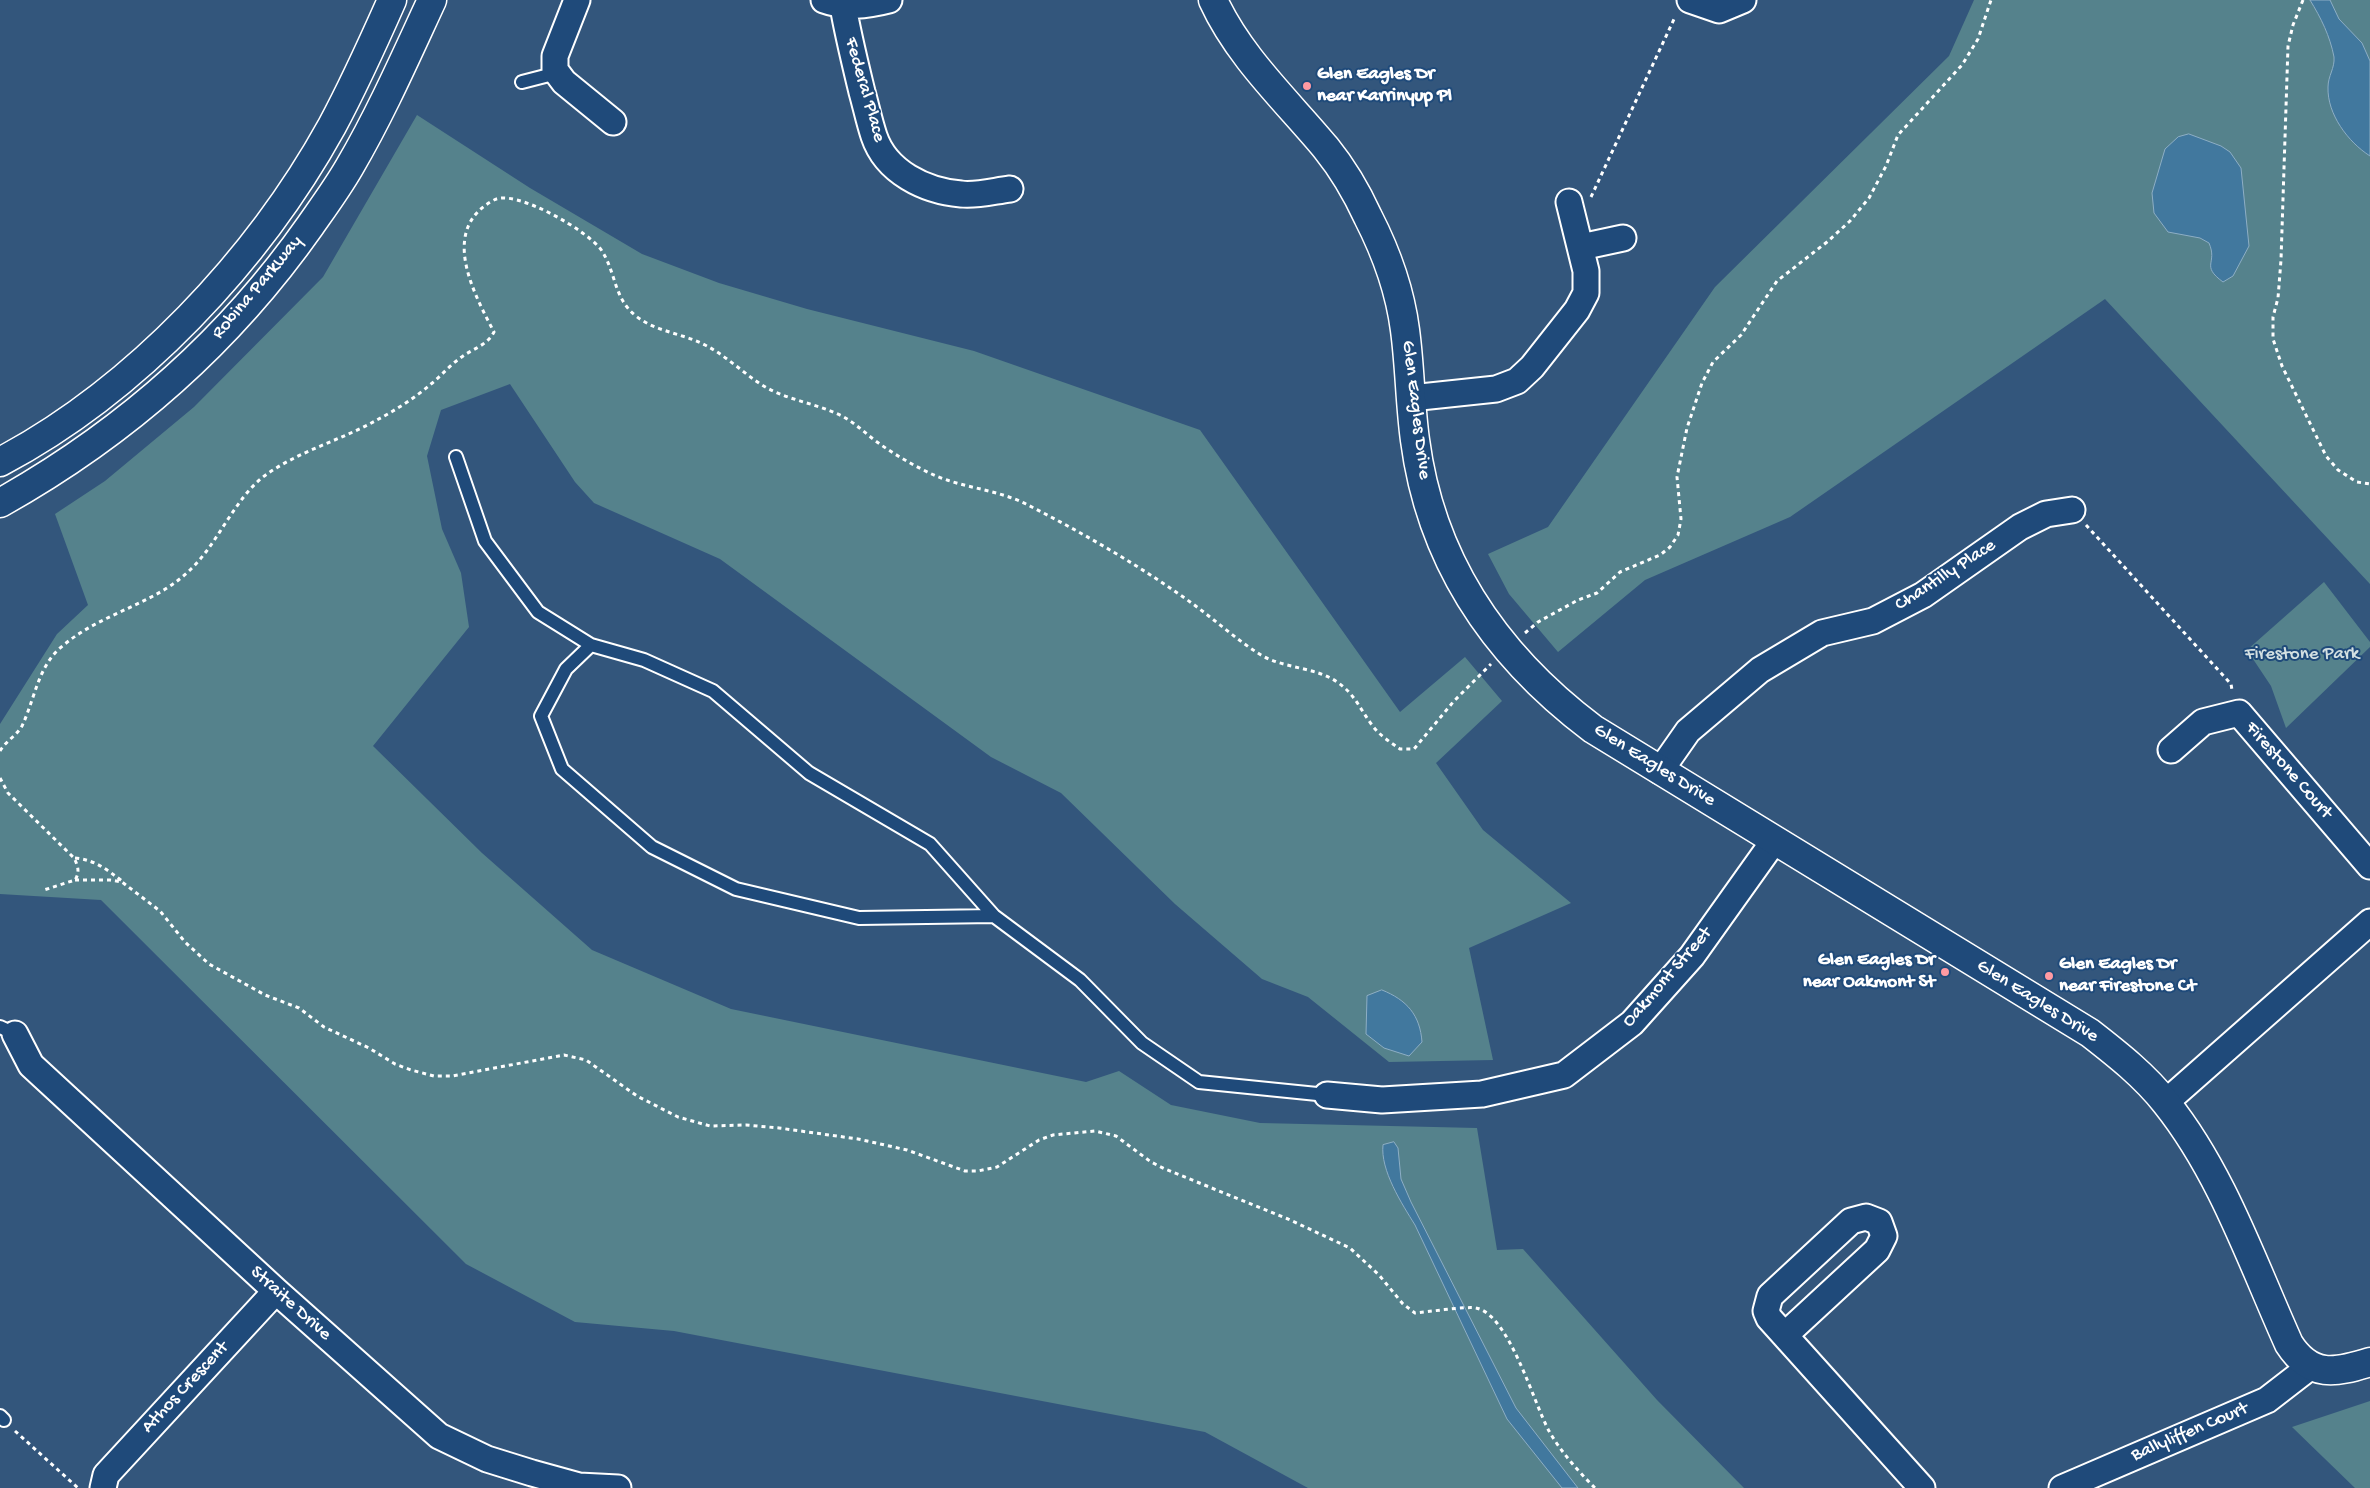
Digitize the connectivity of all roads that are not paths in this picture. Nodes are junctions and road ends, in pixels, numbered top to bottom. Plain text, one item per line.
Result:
1 (392, 0) edge
2 (432, 0) edge
3 (577, 0) edge
4 (889, 0) edge
5 (1213, 0) edge
6 (1744, 0) edge
7 (834, 3) edge
8 (1683, 8) edge
9 (557, 73) junction
10 (522, 82) dead end
11 (613, 122) dead end
12 (1010, 189) dead end
13 (1569, 202) road end
14 (1623, 238) dead end
15 (1580, 247) junction
16 (1411, 398) junction
17 (456, 457) dead end
18 (0, 462) edge
19 (0, 502) edge
20 (2072, 510) road end
21 (591, 645) junction
22 (2171, 750) dead end
23 (1660, 771) junction
24 (1774, 841) junction
25 (2370, 866) edge
26 (994, 916) junction
27 (2370, 922) edge
28 (8, 1031) edge
29 (1327, 1095) joint
30 (2166, 1102) junction
31 (276, 1291) junction
32 (1785, 1335) junction
33 (2370, 1362) edge
34 (2310, 1366) junction
35 (103, 1488) edge
36 (618, 1488) edge
37 (1922, 1488) edge
38 (2062, 1488) edge

1 - 18 street, Robina Parkway
2 - 19 street, Robina Parkway
3 - 9 street
4 - 7 street, Federal Place
5 - 16 street, Glen Eagles Drive
6 - 8 street
7 - 12 street, Federal Place
9 - 10 lane
9 - 11 street
13 - 15 street
14 - 15 street
15 - 16 street
16 - 23 street, Glen Eagles Drive
17 - 21 lane
20 - 23 street, Chantilly Place
21 - 26 lane
21 - 26 lane
22 - 25 street, Firestone Court
23 - 24 street, Glen Eagles Drive
24 - 29 street, Oakmont Street
24 - 30 street, Glen Eagles Drive
26 - 29 lane
27 - 30 street
28 - 31 street, Straite Drive
30 - 34 street, Glen Eagles Drive
31 - 35 street, Athos Crescent
31 - 36 street, Straite Drive
32 - 32 street
32 - 37 street
33 - 34 street
34 - 38 street, Ballyliffen Court

